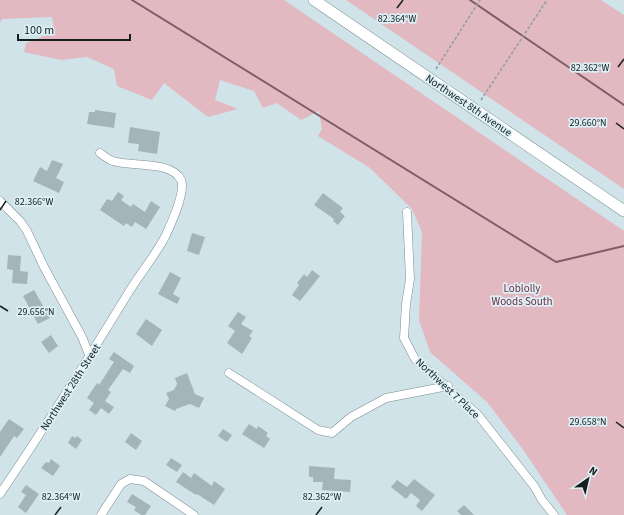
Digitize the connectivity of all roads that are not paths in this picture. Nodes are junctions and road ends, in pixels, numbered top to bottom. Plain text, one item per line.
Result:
1 (314, 0) edge
2 (100, 153) dead end
3 (0, 201) edge
4 (624, 211) edge
5 (407, 212) dead end
6 (90, 357) junction
7 (229, 373) dead end
8 (448, 386) junction
9 (0, 494) edge
10 (101, 515) edge
11 (194, 515) edge
12 (554, 515) edge

1 - 4 street, Northwest 8th Avenue
2 - 6 street, Northwest 28th Street
3 - 6 street
5 - 8 street, Northwest 7 Place
6 - 9 street, Northwest 28th Street
7 - 8 street
8 - 12 street, Northwest 7 Place
10 - 11 street

